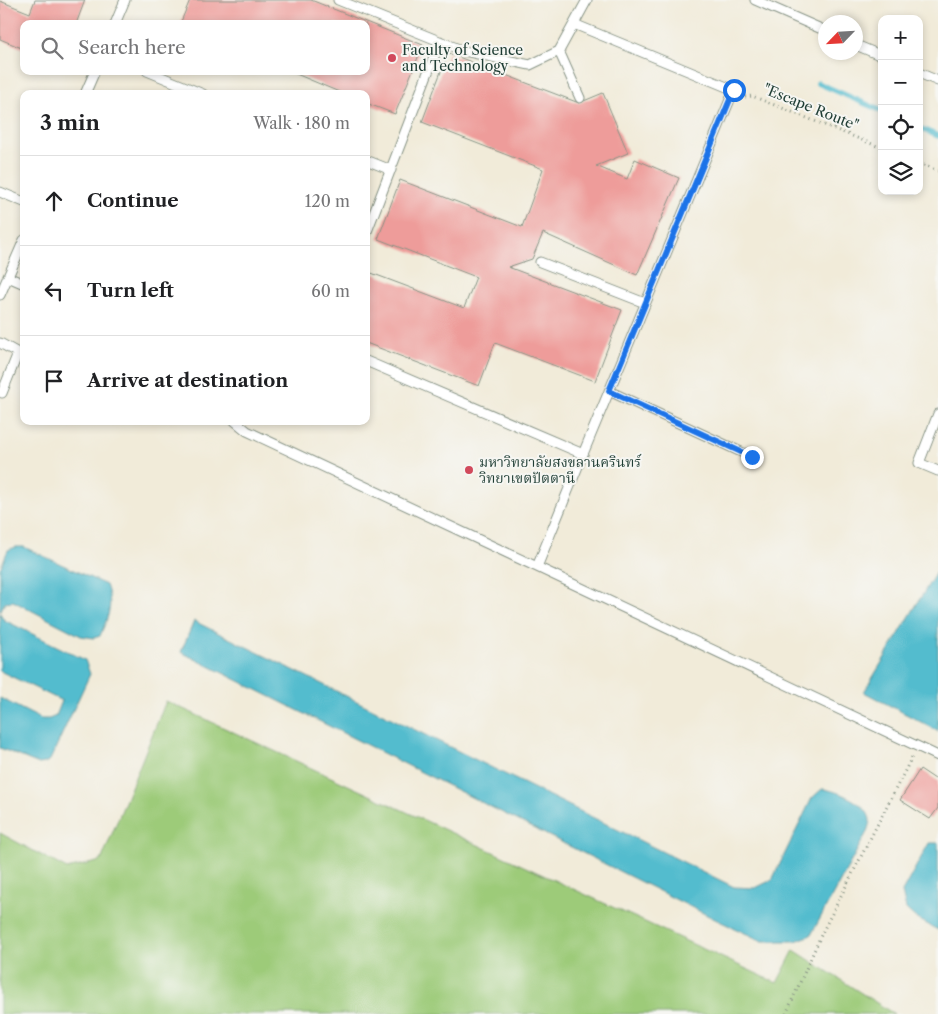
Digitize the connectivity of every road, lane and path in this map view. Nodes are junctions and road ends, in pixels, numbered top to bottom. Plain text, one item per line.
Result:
1 (125, 0) edge
2 (338, 0) edge
3 (587, 0) edge
4 (755, 0) edge
5 (117, 20) edge
6 (574, 24) junction
7 (818, 28) edge
8 (440, 41) junction
9 (863, 48) edge
10 (559, 52) junction
11 (878, 54) edge
12 (93, 75) edge
13 (157, 75) edge
14 (923, 75) edge
15 (938, 82) edge
16 (87, 90) edge
17 (193, 90) edge
18 (580, 98) dead end
19 (730, 100) junction
20 (878, 146) edge
21 (370, 162) edge
22 (923, 165) edge
23 (391, 170) junction
24 (938, 171) edge
25 (0, 192) edge
26 (20, 200) edge
27 (370, 224) edge
28 (20, 249) edge
29 (540, 262) dead end
30 (8, 277) junction
31 (20, 282) edge
32 (0, 295) edge
33 (645, 304) junction
34 (0, 343) edge
35 (370, 363) edge
36 (609, 391) junction
37 (2, 393) dead end
38 (938, 414) edge
39 (240, 425) edge
40 (583, 454) junction
41 (752, 457) dead end
42 (938, 470) edge
43 (537, 567) junction
44 (917, 746) junction
45 (938, 756) edge
46 (786, 1014) edge

1 - 5 lane
2 - 8 lane
3 - 6 lane
4 - 7 lane
6 - 10 lane
6 - 19 lane
8 - 10 lane
8 - 23 lane
9 - 11 lane
10 - 18 lane
12 - 16 lane
13 - 17 lane
14 - 15 lane
19 - 20 path, "Escape Route"
19 - 33 lane
21 - 23 lane
22 - 24 path
23 - 27 lane
25 - 26 lane
28 - 30 lane
29 - 33 lane
30 - 31 lane
30 - 32 lane
33 - 36 lane
34 - 37 lane
35 - 40 lane
36 - 40 lane
36 - 41 lane
38 - 42 lane
39 - 43 lane
40 - 43 lane
43 - 44 lane
44 - 45 lane
44 - 46 path

